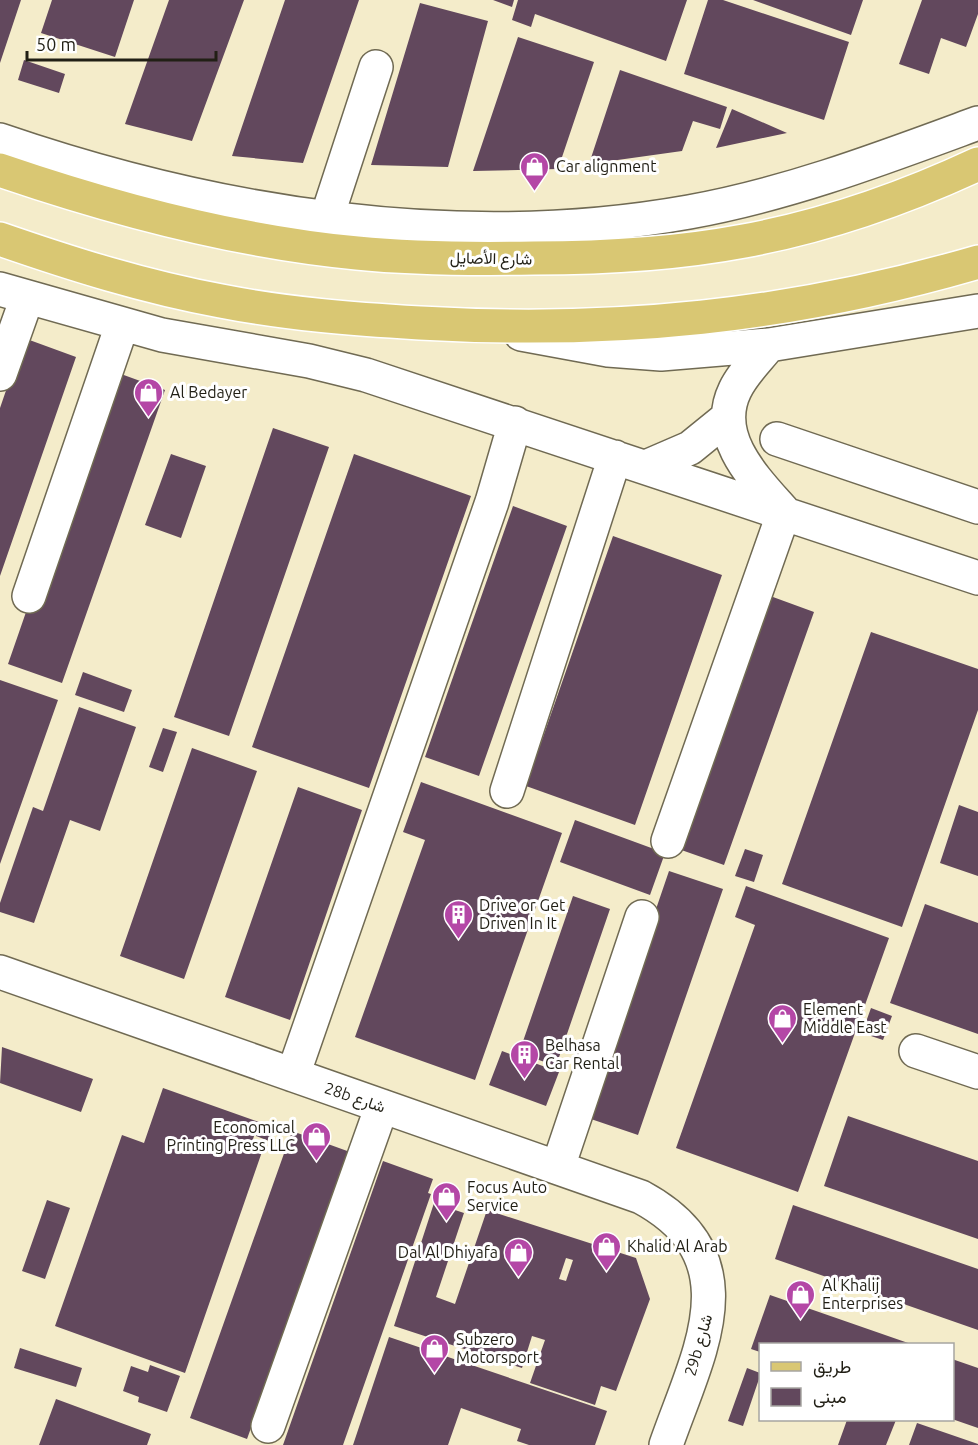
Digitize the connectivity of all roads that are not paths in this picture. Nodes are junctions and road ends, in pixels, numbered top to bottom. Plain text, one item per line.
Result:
1 (376, 68) dead end
2 (978, 123) edge
3 (0, 140) edge
4 (978, 165) edge
5 (0, 170) edge
6 (327, 218) junction
7 (0, 238) edge
8 (49, 256) junction
9 (0, 262) edge
10 (978, 262) edge
11 (14, 294) edge
12 (978, 311) edge
13 (122, 325) junction
14 (481, 327) junction
15 (769, 345) junction
16 (0, 374) edge
17 (727, 418) junction
18 (515, 423) junction
19 (777, 439) dead end
20 (615, 457) junction
21 (646, 467) junction
22 (978, 507) edge
23 (784, 512) junction
24 (978, 578) edge
25 (29, 596) dead end
26 (507, 791) dead end
27 (668, 841) dead end
28 (642, 917) dead end
29 (0, 972) edge
30 (916, 1051) dead end
31 (978, 1072) edge
32 (293, 1075) junction
33 (382, 1106) junction
34 (558, 1167) junction
35 (695, 1245) joint
36 (268, 1426) dead end
37 (666, 1445) edge

1 - 6 street
2 - 6 street
3 - 6 street
4 - 5 main road, شارع الأصايل
7 - 8 main road
8 - 9 main road
8 - 14 main road
10 - 14 main road
11 - 13 street
11 - 16 street
12 - 15 street
13 - 18 street
13 - 25 street
14 - 15 street
15 - 17 street
17 - 21 street
17 - 23 street
18 - 20 street
18 - 32 street
19 - 22 street
20 - 21 street
20 - 26 street
21 - 23 street
23 - 24 street
23 - 27 street
28 - 34 street
29 - 32 street, 28b شارع
30 - 31 street
32 - 33 street, 28b شارع
33 - 34 street, 28b شارع
33 - 36 street
34 - 35 street, 28b شارع
35 - 37 street, 29b شارع

